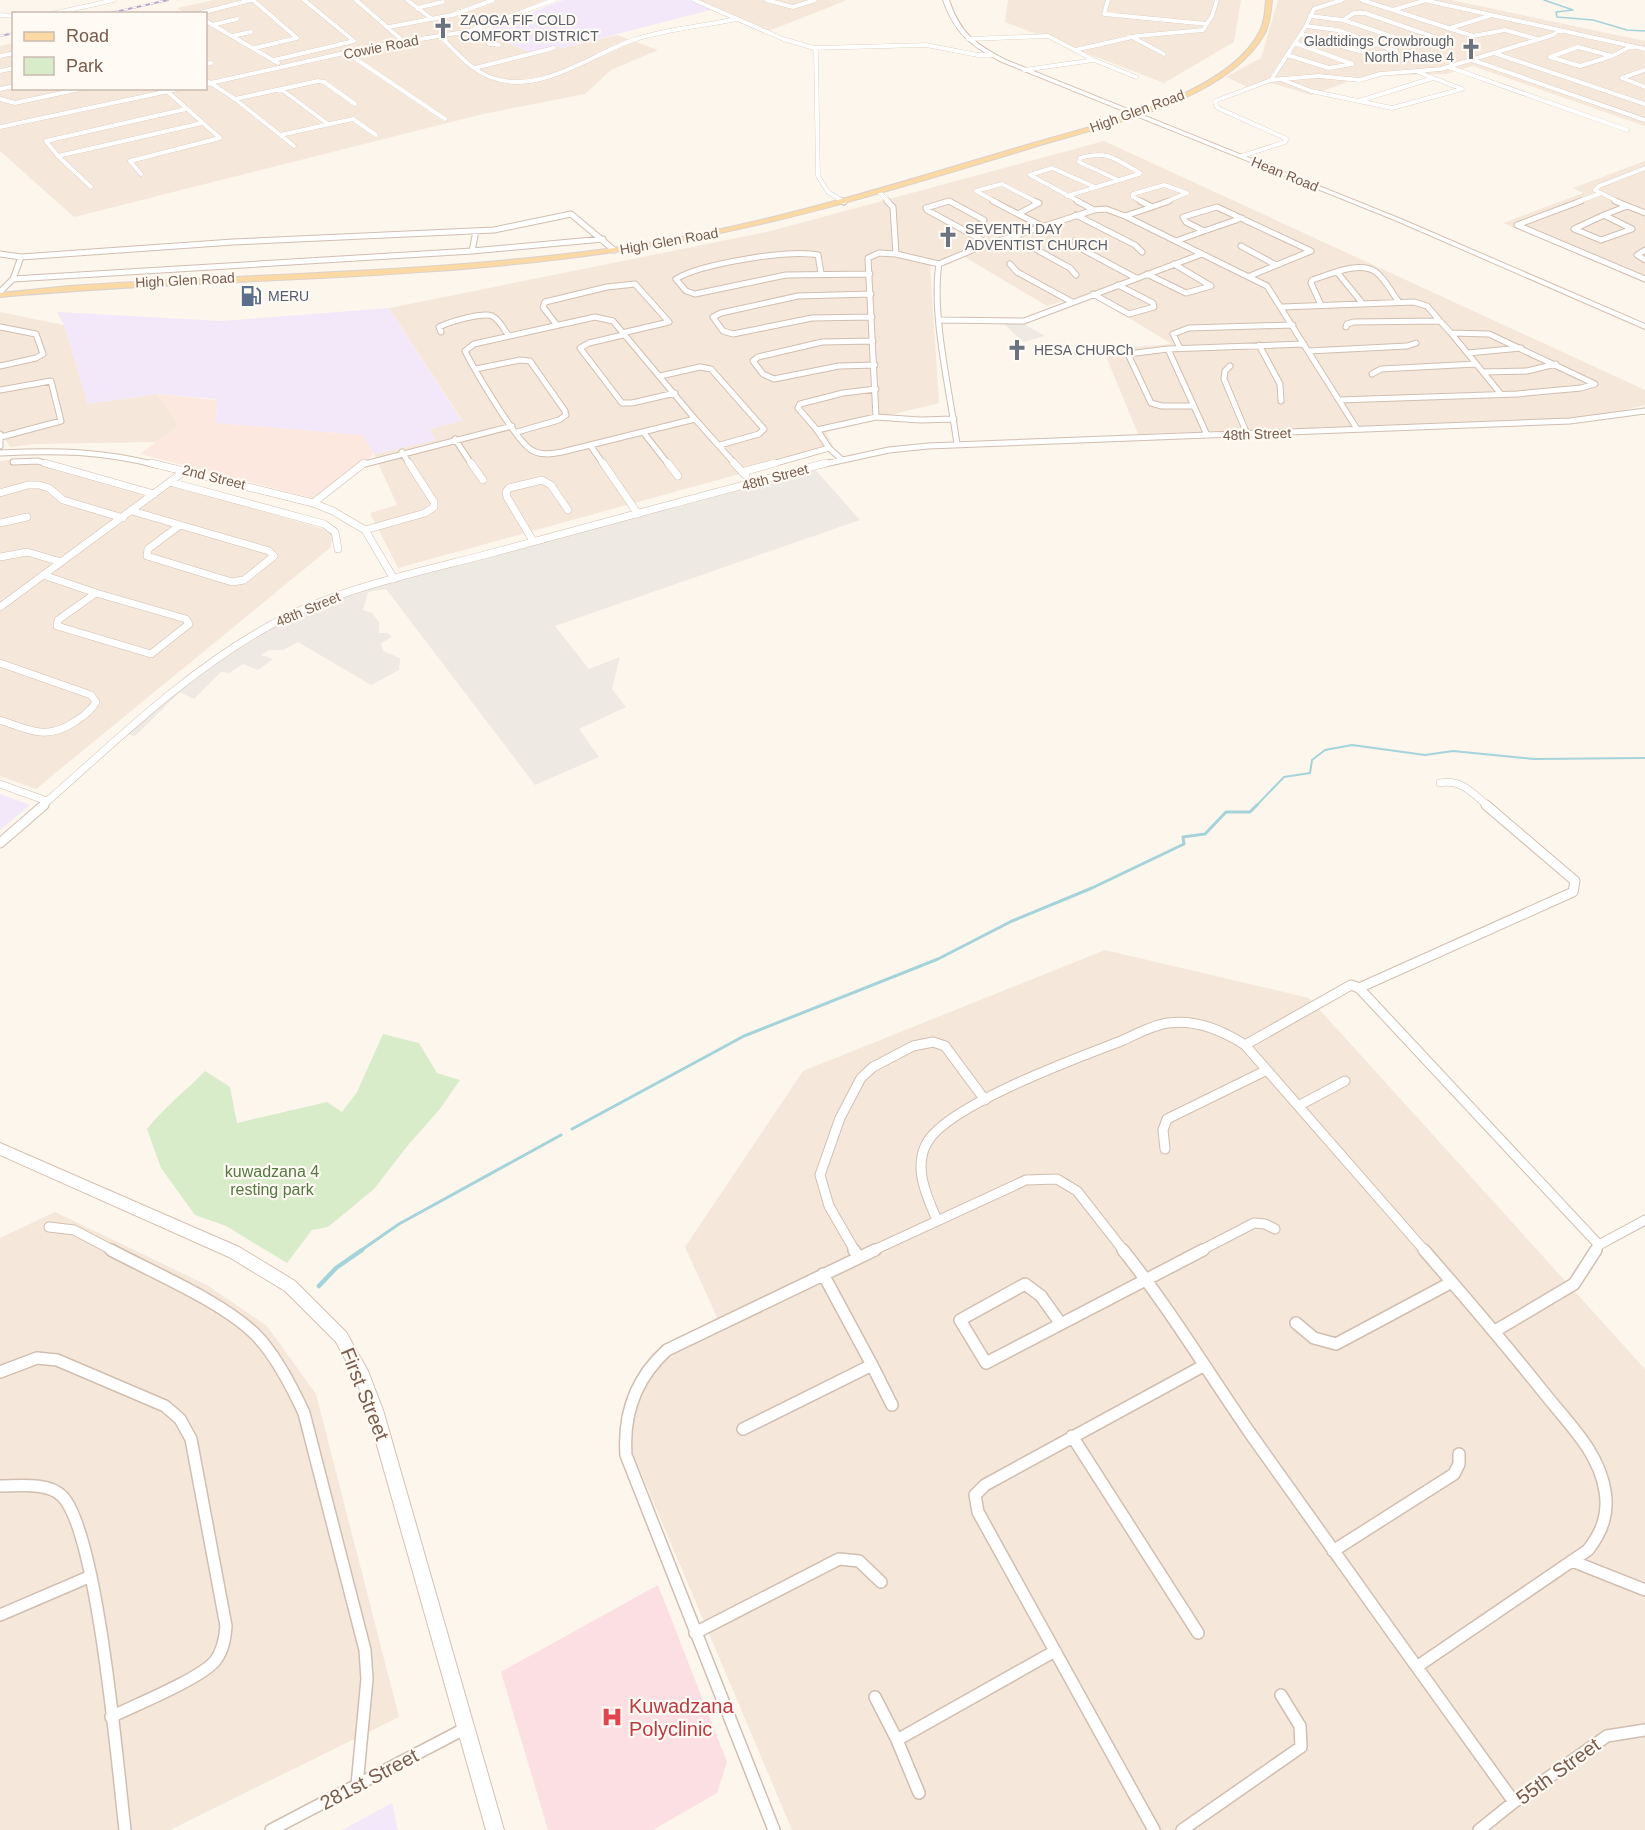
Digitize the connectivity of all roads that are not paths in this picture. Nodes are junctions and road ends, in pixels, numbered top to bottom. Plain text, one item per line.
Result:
1 (114, 0) edge
2 (252, 0) edge
3 (304, 0) edge
4 (356, 0) edge
5 (406, 0) edge
6 (493, 0) edge
7 (554, 0) edge
8 (694, 0) edge
9 (766, 0) edge
10 (815, 0) edge
11 (946, 0) edge
12 (1108, 0) edge
13 (1217, 0) edge
14 (1269, 0) edge
15 (1342, 0) edge
16 (1362, 0) edge
17 (1425, 0) edge
18 (443, 2) dead end
19 (417, 8) junction
20 (1393, 10) junction
21 (60, 12) edge
22 (204, 12) edge
23 (1492, 15) junction
24 (1310, 16) junction
25 (432, 19) junction
26 (737, 19) junction
27 (237, 20) dead end
28 (1343, 20) junction
29 (207, 22) edge
30 (1207, 24) junction
31 (212, 25) junction
32 (1306, 26) junction
33 (389, 27) junction
34 (1449, 28) junction
35 (1559, 30) junction
36 (470, 31) junction
37 (251, 32) dead end
38 (1301, 34) junction
39 (232, 36) junction
40 (440, 36) junction
41 (1132, 37) junction
42 (968, 39) junction
43 (1538, 39) junction
44 (404, 41) junction
45 (1295, 44) junction
46 (499, 45) dead end
47 (1632, 46) junction
48 (255, 48) junction
49 (554, 48) dead end
50 (814, 48) junction
51 (1645, 49) edge
52 (1074, 50) junction
53 (346, 53) junction
54 (1493, 53) junction
55 (1164, 54) dead end
56 (992, 55) junction
57 (1287, 55) junction
58 (1612, 56) junction
59 (274, 60) junction
60 (1094, 60) junction
61 (1471, 60) junction
62 (211, 63) dead end
63 (207, 64) edge
64 (284, 66) junction
65 (1448, 67) junction
66 (475, 68) junction
67 (1023, 70) junction
68 (1645, 70) edge
69 (1417, 72) junction
70 (1136, 77) dead end
71 (1433, 78) junction
72 (1271, 80) junction
73 (1283, 80) junction
74 (207, 82) edge
75 (1645, 87) edge
76 (281, 89) junction
77 (77, 90) edge
78 (176, 90) edge
79 (168, 92) junction
80 (0, 99) edge
81 (235, 99) junction
82 (1359, 101) junction
83 (355, 104) dead end
84 (1645, 104) edge
85 (186, 109) junction
86 (1136, 114) junction
87 (445, 119) dead end
88 (1645, 120) edge
89 (202, 123) junction
90 (327, 124) junction
91 (0, 127) edge
92 (1627, 130) dead end
93 (280, 135) junction
94 (376, 135) dead end
95 (294, 146) dead end
96 (58, 156) junction
97 (1242, 156) junction
98 (1645, 168) edge
99 (141, 174) dead end
100 (1118, 180) junction
101 (92, 187) dead end
102 (1095, 187) junction
103 (879, 192) junction
104 (1599, 194) junction
105 (1067, 196) junction
106 (844, 202) junction
107 (1627, 206) junction
108 (1153, 207) junction
109 (1094, 210) junction
110 (1645, 213) edge
111 (1017, 214) junction
112 (1076, 215) junction
113 (1604, 215) junction
114 (1125, 216) junction
115 (1242, 218) junction
116 (1042, 226) junction
117 (964, 230) junction
118 (476, 231) junction
119 (1204, 231) junction
120 (1012, 236) junction
121 (603, 239) junction
122 (1076, 241) dead end
123 (1176, 241) junction
124 (989, 244) junction
125 (1242, 246) dead end
126 (614, 250) junction
127 (1645, 250) edge
128 (472, 251) junction
129 (1142, 252) dead end
130 (0, 254) edge
131 (896, 254) junction
132 (1202, 254) junction
133 (21, 257) junction
134 (1645, 260) edge
135 (939, 264) junction
136 (1010, 264) dead end
137 (1174, 264) junction
138 (1276, 265) junction
139 (1337, 272) junction
140 (821, 273) junction
141 (870, 274) junction
142 (1147, 274) junction
143 (1076, 275) dead end
144 (1250, 276) junction
145 (1136, 278) junction
146 (13, 279) junction
147 (1645, 279) edge
148 (1118, 285) junction
149 (0, 294) edge
150 (871, 294) junction
151 (1093, 294) junction
152 (1072, 302) junction
153 (1399, 302) junction
154 (1363, 304) junction
155 (1321, 305) junction
156 (1282, 307) junction
157 (872, 317) junction
158 (940, 320) junction
159 (1440, 321) junction
160 (556, 324) junction
161 (1293, 325) junction
162 (0, 327) edge
163 (1346, 327) dead end
164 (1645, 327) edge
165 (441, 332) dead end
166 (1451, 333) junction
167 (623, 334) junction
168 (508, 335) junction
169 (873, 341) junction
170 (1416, 343) dead end
171 (1304, 344) junction
172 (1259, 345) junction
173 (1180, 348) junction
174 (1521, 348) junction
175 (1168, 349) junction
176 (1309, 351) junction
177 (1468, 353) junction
178 (1556, 363) junction
179 (1476, 364) junction
180 (875, 365) junction
181 (0, 366) edge
182 (1230, 366) dead end
183 (476, 369) junction
184 (1483, 372) junction
185 (1372, 374) dead end
186 (660, 376) junction
187 (876, 389) junction
188 (0, 390) edge
189 (675, 393) junction
190 (1500, 393) junction
191 (1339, 400) junction
192 (1281, 401) dead end
193 (1194, 406) junction
194 (1645, 411) edge
195 (876, 417) junction
196 (954, 418) junction
197 (696, 419) junction
198 (512, 426) junction
199 (1357, 429) junction
200 (817, 430) junction
201 (517, 432) junction
202 (642, 432) junction
203 (1247, 434) junction
204 (0, 435) edge
205 (1207, 435) junction
206 (455, 439) junction
207 (957, 444) junction
208 (590, 445) junction
209 (720, 445) junction
210 (0, 446) edge
211 (829, 448) junction
212 (402, 452) junction
213 (0, 453) edge
214 (841, 459) junction
215 (13, 462) dead end
216 (186, 470) junction
217 (742, 472) junction
218 (678, 476) dead end
219 (483, 480) dead end
220 (170, 482) junction
221 (752, 483) junction
222 (0, 494) edge
223 (154, 494) junction
224 (313, 502) junction
225 (568, 510) dead end
226 (132, 511) junction
227 (638, 514) junction
228 (27, 517) dead end
229 (123, 518) junction
230 (0, 523) edge
231 (181, 524) junction
232 (365, 530) junction
233 (533, 541) junction
234 (338, 549) dead end
235 (0, 557) edge
236 (61, 562) junction
237 (43, 575) junction
238 (394, 579) junction
239 (96, 592) junction
240 (0, 607) edge
241 (1, 664) edge
242 (0, 720) edge
243 (1440, 783) dead end
244 (0, 784) edge
245 (47, 801) junction
246 (0, 843) edge
247 (1359, 988) junction
248 (1245, 1045) junction
249 (1267, 1070) junction
250 (1345, 1081) dead end
251 (985, 1100) junction
252 (1298, 1106) junction
253 (0, 1149) edge
254 (1165, 1149) dead end
255 (937, 1220) junction
256 (1645, 1220) edge
257 (49, 1227) dead end
258 (1275, 1229) dead end
259 (1599, 1245) junction
260 (858, 1257) junction
261 (823, 1274) junction
262 (1147, 1280) junction
263 (1452, 1282) junction
264 (1296, 1323) dead end
265 (1061, 1324) junction
266 (1495, 1330) junction
267 (872, 1365) junction
268 (1203, 1366) junction
269 (0, 1372) edge
270 (892, 1405) dead end
271 (743, 1430) dead end
272 (1072, 1436) junction
273 (1459, 1454) dead end
274 (0, 1486) edge
275 (1333, 1551) junction
276 (1572, 1561) junction
277 (91, 1576) junction
278 (881, 1582) dead end
279 (1645, 1590) edge
280 (0, 1615) edge
281 (696, 1633) junction
282 (1198, 1633) dead end
283 (1055, 1651) junction
284 (1418, 1666) junction
285 (1281, 1695) dead end
286 (875, 1697) dead end
287 (111, 1718) junction
288 (467, 1727) junction
289 (1645, 1730) edge
290 (897, 1740) junction
291 (357, 1785) junction
292 (919, 1793) dead end
293 (1514, 1802) junction
294 (125, 1830) edge
295 (271, 1830) edge
296 (495, 1830) edge
297 (774, 1830) edge
298 (1154, 1830) edge
299 (1182, 1830) edge
300 (1479, 1830) edge

1 - 21 street
2 - 22 street
2 - 48 street
3 - 59 street
4 - 33 street
5 - 19 street
6 - 25 street
7 - 36 street, Cowie Road
8 - 26 street
9 - 10 street
11 - 42 street, Hean Road
12 - 30 street
13 - 30 street
14 - 86 main road, High Glen Road
15 - 24 street
16 - 20 street
17 - 20 street
17 - 23 street
18 - 19 street
19 - 25 street
20 - 34 street
23 - 34 street
23 - 35 street
24 - 28 street
24 - 32 street
25 - 33 street
26 - 50 street
26 - 66 street
27 - 31 street
28 - 28 street
29 - 31 street
30 - 41 street
31 - 39 street
32 - 38 street
32 - 38 street
33 - 44 street
34 - 43 street
35 - 43 street
35 - 47 street
36 - 40 street, Cowie Road
36 - 46 street
37 - 39 street
38 - 45 street
39 - 48 street
40 - 44 street, Cowie Road
40 - 66 street
41 - 52 street
41 - 55 street
42 - 52 street
42 - 56 street, Hean Road
43 - 54 street
44 - 53 street, Cowie Road
45 - 57 street
45 - 57 street
47 - 51 street
47 - 58 street
48 - 59 street
49 - 66 street
50 - 56 street
50 - 106 street
52 - 60 street
53 - 64 street, Cowie Road
53 - 87 street
54 - 61 street
54 - 84 street
56 - 67 street, Hean Road
57 - 72 street
58 - 58 street
59 - 64 street
60 - 67 street
60 - 70 street
61 - 65 street
61 - 88 street
62 - 63 street
64 - 74 street, Cowie Road
65 - 69 street
65 - 92 street
67 - 86 street, Hean Road
68 - 75 street
69 - 71 street
69 - 73 street
71 - 82 street
71 - 82 street
72 - 73 street
72 - 97 street
73 - 82 street
74 - 81 street
76 - 81 street
76 - 83 street
76 - 90 street
77 - 80 street
78 - 79 street
79 - 85 street
79 - 91 street
81 - 93 street
85 - 89 street
85 - 96 street
86 - 97 street, Hean Road
86 - 103 main road, High Glen Road
89 - 96 street
89 - 99 street
90 - 93 street
90 - 94 street
93 - 95 street
96 - 101 street
97 - 164 street, Hean Road
98 - 104 street
100 - 100 street
100 - 102 street
102 - 105 street
102 - 105 street
103 - 106 main road, High Glen Road
103 - 131 street
104 - 107 street
104 - 147 street
105 - 109 street
106 - 126 main road, High Glen Road
107 - 110 street
107 - 113 street
108 - 108 street
108 - 114 street
109 - 112 street
109 - 114 street
111 - 111 street
111 - 116 street
112 - 116 street
112 - 129 street
113 - 113 street
114 - 123 street
115 - 119 street
115 - 119 street
115 - 138 street
116 - 120 street
117 - 117 street
117 - 124 street
118 - 121 street
118 - 128 street
118 - 133 street
119 - 123 street
120 - 124 street
120 - 143 street
121 - 126 street
121 - 128 street
122 - 145 street
123 - 132 street
124 - 135 street
125 - 138 street
126 - 149 main road, High Glen Road
127 - 134 street
128 - 146 street
130 - 133 street
131 - 135 street
131 - 141 street
132 - 137 street
132 - 144 street
133 - 146 street
135 - 158 street
136 - 152 street
137 - 142 street
137 - 142 street
138 - 144 street
139 - 153 street
139 - 154 street
139 - 155 street
140 - 140 street
140 - 141 street
141 - 150 street
142 - 145 street
144 - 156 street
145 - 148 street
146 - 149 street
148 - 151 street
148 - 151 street
150 - 157 street
150 - 157 street
151 - 152 street
152 - 158 street
153 - 154 street
153 - 159 street
154 - 155 street
155 - 156 street
156 - 161 street
157 - 169 street
158 - 196 street
159 - 163 street
159 - 166 street
160 - 167 street
160 - 167 street
160 - 168 street
161 - 171 street
161 - 173 street
162 - 181 street
165 - 168 street
166 - 174 street
166 - 177 street
167 - 186 street
167 - 189 street
168 - 183 street
169 - 180 street
169 - 180 street
170 - 176 street
171 - 172 street
171 - 176 street
172 - 173 street
172 - 192 street
173 - 175 street
174 - 177 street
174 - 178 street
175 - 193 street
175 - 193 street
176 - 191 street
177 - 179 street
178 - 184 street
178 - 190 street
179 - 184 street
179 - 185 street
180 - 187 street
182 - 203 street
183 - 198 street
183 - 201 street
184 - 190 street
186 - 189 street
186 - 209 street
187 - 195 street
187 - 200 street
188 - 204 street
189 - 197 street
190 - 191 street
191 - 199 street
193 - 205 street
194 - 199 street, 48th Street
195 - 196 street
195 - 200 street
196 - 207 street
197 - 202 street
197 - 209 street
198 - 201 street
198 - 206 street
199 - 203 street, 48th Street
200 - 211 street
201 - 208 street
202 - 208 street
202 - 218 street
203 - 205 street, 48th Street
204 - 210 street
205 - 207 street, 48th Street
206 - 212 street
206 - 219 street
207 - 214 street, 48th Street
208 - 227 street
209 - 217 street
211 - 214 street
211 - 217 street
212 - 224 street
212 - 232 street
213 - 216 street, 2nd Street
214 - 221 street, 48th Street
215 - 223 street
216 - 220 street
216 - 224 street, 2nd Street
217 - 221 street
220 - 223 street
220 - 234 street
221 - 227 street, 48th Street
222 - 229 street
223 - 226 street
224 - 232 street, 2nd Street
225 - 233 street
226 - 229 street
226 - 231 street
227 - 233 street, 48th Street
228 - 230 street
229 - 236 street
231 - 231 street
232 - 238 street, 2nd Street
233 - 238 street, 48th Street
235 - 236 street
236 - 237 street
237 - 239 street
237 - 240 street
238 - 245 street, 48th Street
239 - 239 street
241 - 242 street
243 - 247 street
244 - 245 street
245 - 246 street, 48th Street
247 - 248 street
247 - 259 street
248 - 249 street
248 - 251 street
249 - 252 street
249 - 254 street
250 - 252 street
251 - 255 street
251 - 260 street
252 - 263 street
253 - 288 street, First Street
255 - 260 street
255 - 262 street
256 - 259 street
257 - 291 street
258 - 262 street
259 - 266 street
260 - 261 street
261 - 267 street
261 - 281 street
262 - 265 street
262 - 268 street
263 - 264 street
263 - 266 street
265 - 265 street
266 - 276 street
267 - 270 street
267 - 271 street
268 - 272 street
268 - 275 street
269 - 287 street
272 - 282 street
272 - 283 street
273 - 275 street
274 - 277 street
275 - 284 street
276 - 279 street
276 - 284 street
277 - 280 street
277 - 287 street
278 - 281 street
281 - 297 street
283 - 290 street
283 - 298 street
284 - 293 street
285 - 299 street
286 - 290 street
287 - 294 street
288 - 291 street, 281st Street
288 - 296 street, First Street
289 - 293 street, 55th Street
290 - 292 street
291 - 295 street, 281st Street
293 - 300 street, 55th Street

